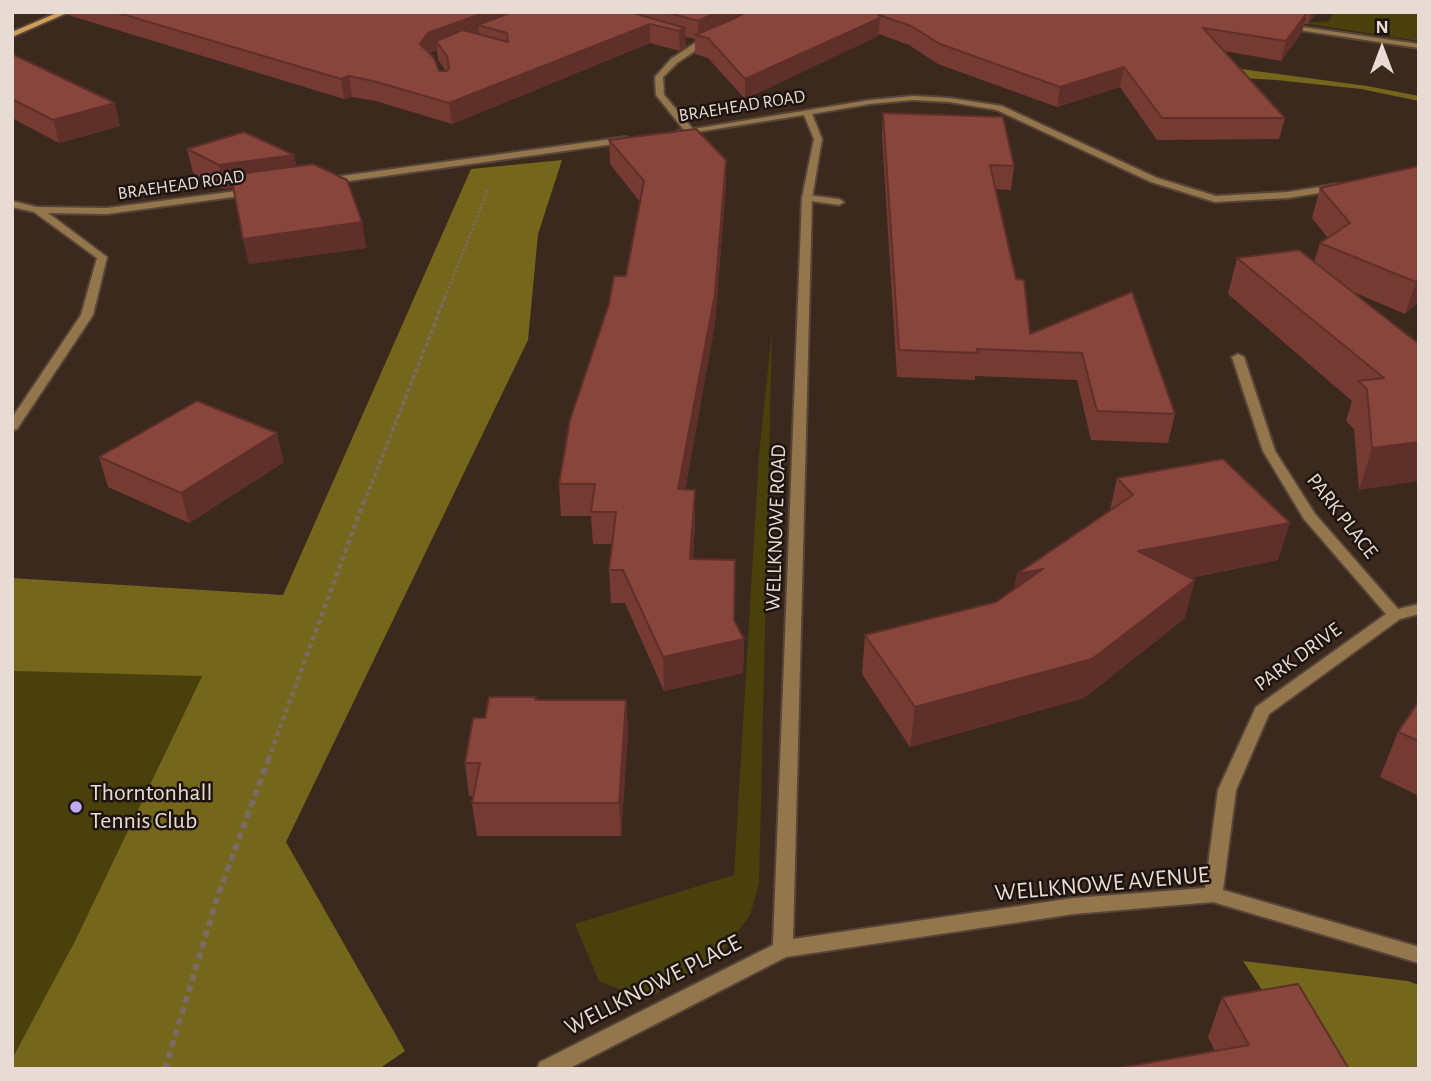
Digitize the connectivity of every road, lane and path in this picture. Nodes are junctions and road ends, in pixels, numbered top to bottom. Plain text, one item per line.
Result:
1 (66, 12) edge
2 (1275, 24) edge
3 (12, 35) edge
4 (719, 37) edge
5 (685, 41) edge
6 (698, 45) junction
7 (1419, 46) edge
8 (806, 111) junction
9 (690, 131) junction
10 (663, 135) edge
11 (636, 139) edge
12 (501, 157) junction
13 (311, 184) edge
14 (1353, 184) edge
15 (270, 189) edge
16 (807, 198) junction
17 (839, 202) dead end
18 (12, 204) edge
19 (37, 210) junction
20 (1238, 357) dead end
21 (13, 426) edge
22 (1419, 609) edge
23 (1395, 615) junction
24 (1213, 895) junction
25 (783, 949) junction
26 (1419, 955) edge
27 (165, 1069) edge
28 (547, 1069) edge

1 - 3 street
2 - 7 street
4 - 6 street
5 - 6 street
6 - 9 street
8 - 9 street, BRAEHEAD ROAD
8 - 14 street, BRAEHEAD ROAD
8 - 16 street, WELLKNOWE ROAD
9 - 10 street, BRAEHEAD ROAD
11 - 12 street
12 - 13 street
12 - 27 path
15 - 19 street, BRAEHEAD ROAD
16 - 17 street
16 - 25 street, WELLKNOWE ROAD
18 - 19 street, BRAEHEAD ROAD
19 - 21 street
20 - 23 street, PARK PLACE
22 - 23 street, PARK DRIVE
23 - 24 street, PARK DRIVE
24 - 25 street, WELLKNOWE AVENUE
24 - 26 street, WELLKNOWE AVENUE
25 - 28 street, WELLKNOWE PLACE

